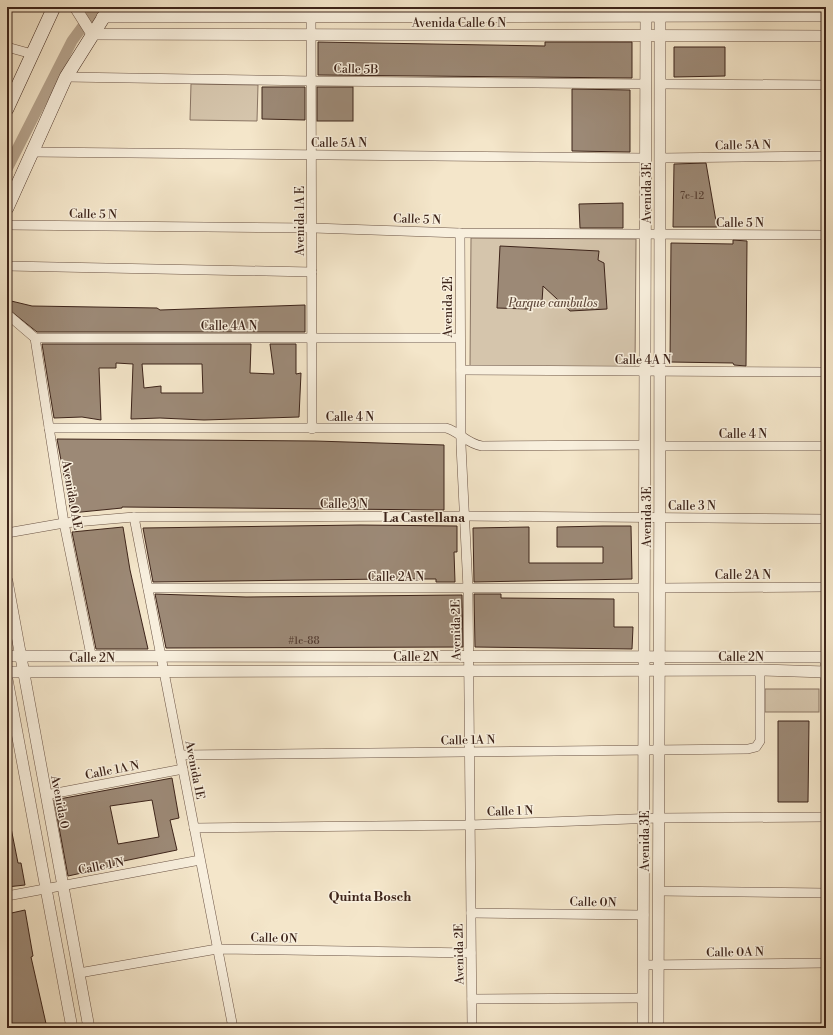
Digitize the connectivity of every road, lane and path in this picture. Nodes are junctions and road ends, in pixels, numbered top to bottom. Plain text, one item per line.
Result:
1 (54, 7) edge
2 (75, 7) edge
3 (646, 11) edge
4 (660, 11) edge
5 (106, 12) edge
6 (311, 12) edge
7 (826, 16) edge
8 (89, 29) junction
9 (311, 36) junction
10 (646, 36) junction
11 (660, 36) junction
12 (826, 36) edge
13 (7, 47) edge
14 (32, 54) junction
15 (66, 77) junction
16 (311, 81) junction
17 (646, 84) junction
18 (660, 84) junction
19 (826, 85) edge
20 (7, 109) edge
21 (646, 131) junction
22 (660, 131) junction
23 (31, 152) junction
24 (312, 155) junction
25 (826, 156) edge
26 (646, 158) junction
27 (660, 158) junction
28 (7, 208) edge
29 (7, 225) edge
30 (313, 228) junction
31 (460, 233) junction
32 (646, 234) junction
33 (660, 234) junction
34 (826, 235) edge
35 (7, 266) edge
36 (312, 272) junction
37 (7, 314) edge
38 (35, 338) junction
39 (312, 338) junction
40 (460, 338) junction
41 (461, 370) junction
42 (645, 372) junction
43 (660, 372) junction
44 (826, 372) edge
45 (49, 428) junction
46 (312, 429) junction
47 (461, 436) junction
48 (645, 444) junction
49 (660, 446) junction
50 (826, 446) edge
51 (464, 516) junction
52 (134, 517) junction
53 (645, 518) junction
54 (661, 518) junction
55 (826, 519) edge
56 (64, 523) junction
57 (7, 533) edge
58 (7, 581) edge
59 (826, 587) edge
60 (148, 588) junction
61 (644, 588) junction
62 (659, 588) junction
63 (468, 589) junction
64 (20, 655) junction
65 (91, 655) junction
66 (7, 656) edge
67 (161, 656) junction
68 (468, 656) junction
69 (644, 657) junction
70 (658, 657) junction
71 (826, 657) edge
72 (468, 670) junction
73 (644, 670) junction
74 (658, 670) junction
75 (760, 670) junction
76 (23, 671) junction
77 (164, 671) junction
78 (7, 672) edge
79 (826, 672) edge
80 (7, 679) edge
81 (11, 726) edge
82 (826, 749) edge
83 (644, 750) junction
84 (658, 750) junction
85 (469, 752) junction
86 (180, 755) junction
87 (183, 769) junction
88 (46, 795) junction
89 (826, 802) edge
90 (826, 817) edge
91 (658, 818) junction
92 (644, 819) junction
93 (470, 825) junction
94 (194, 828) junction
95 (200, 860) junction
96 (63, 886) junction
97 (46, 889) junction
98 (658, 891) junction
99 (826, 893) edge
100 (7, 896) edge
101 (471, 913) junction
102 (644, 915) junction
103 (217, 949) junction
104 (472, 954) junction
105 (826, 963) edge
106 (643, 965) junction
107 (658, 965) junction
108 (79, 973) junction
109 (643, 998) junction
110 (472, 999) junction
111 (72, 1028) edge
112 (89, 1028) edge
113 (233, 1028) edge
114 (472, 1028) edge
115 (643, 1028) edge
116 (658, 1028) edge

1 - 14 main road
2 - 8 street
3 - 4 street, Avenida Calle 6 N
3 - 6 street, Avenida Calle 6 N
3 - 10 street, Avenida 3E
4 - 7 street, Avenida Calle 6 N
4 - 11 street, Avenida 3E
5 - 6 street, Avenida Calle 6 N
5 - 8 main road
6 - 9 street, Avenida 1A E
8 - 9 street, Avenida Calle 6 N
8 - 15 main road
9 - 10 street, Avenida Calle 6 N
9 - 16 street, Avenida 1A E
10 - 11 street, Avenida Calle 6 N
10 - 17 street, Avenida 3E
11 - 12 street, Avenida Calle 6 N
11 - 18 street, Avenida 3E
13 - 14 street
14 - 20 main road
15 - 16 street, Calle 5B
15 - 23 main road
16 - 17 street, Calle 5B
16 - 24 street, Avenida 1A E
17 - 21 street, Avenida 3E
18 - 19 street
18 - 22 street, Avenida 3E
21 - 22 street
21 - 26 street, Avenida 3E
22 - 27 street, Avenida 3E
23 - 24 street, Calle 5A N
23 - 28 main road
24 - 26 street, Calle 5A N
24 - 30 street, Avenida 1A E
25 - 27 street, Calle 5A N
26 - 32 street, Avenida 3E
27 - 33 street, Avenida 3E
29 - 30 street, Calle 5 N
30 - 31 street, Calle 5 N
30 - 36 street, Avenida 1A E
31 - 32 street, Calle 5 N
31 - 40 street, Avenida 2E
32 - 33 street, Calle 5 N
32 - 42 street, Avenida 3E
33 - 34 street, Calle 5 N
33 - 43 street, Avenida 3E
35 - 36 street
36 - 39 street, Avenida 1A E
37 - 38 street
38 - 39 street, Calle 4A N
38 - 45 street, Avenida 0AE
39 - 40 street, Calle 4A N
39 - 46 street, Avenida 1A E
40 - 41 street, Avenida 2E
41 - 42 street, Calle 4A N
41 - 47 street, Avenida 2E
42 - 43 street, Calle 4A N
42 - 48 street, Avenida 3E
43 - 44 street, Calle 4A N
43 - 49 street, Avenida 3E
45 - 46 street, Calle 4 N
45 - 56 street, Avenida 0AE
46 - 47 street, Calle 4 N
47 - 48 street, Calle 4 N
47 - 51 street, Avenida 2E
48 - 53 street, Avenida 3E
49 - 50 street, Calle 4 N
49 - 54 street, Avenida 3E
51 - 52 street, Calle 3 N
51 - 53 street, Calle 3 N
51 - 63 street, Avenida 2E
52 - 56 street, Calle 3 N
52 - 60 street, Avenida 1E
53 - 54 street, Calle 3 N
53 - 61 street, Avenida 3E
54 - 55 street, Calle 3 N
54 - 62 street, Avenida 3E
56 - 57 street, Calle 3 N
56 - 65 street, Avenida 0AE
58 - 64 street, Avenida 0
59 - 62 street, Calle 2A N
60 - 63 street, Calle 2A N
60 - 67 street, Avenida 1E
61 - 63 street, Calle 2A N
61 - 69 street, Avenida 3E
62 - 70 street, Avenida 3E
63 - 68 street, Avenida 2E
64 - 65 street, Calle 2N
64 - 66 street, Calle 2N
64 - 76 street, Avenida 0
65 - 67 street, Calle 2N
67 - 68 street, Calle 2N
67 - 77 street, Avenida 1E
68 - 69 street, Calle 2N
68 - 72 street, Avenida 2E
69 - 70 street, Calle 2N
69 - 73 street, Avenida 3E
70 - 71 street, Calle 2N
70 - 74 street, Avenida 3E
71 - 79 street
72 - 73 street, Calle 2N
72 - 77 street, Calle 2N
72 - 85 street, Avenida 2E
73 - 74 street, Calle 2N
73 - 83 street, Avenida 3E
74 - 75 street, Calle 2N
74 - 84 street, Avenida 3E
75 - 79 street, Calle 2N
75 - 84 street, Calle 1A N
76 - 77 street, Calle 2N
76 - 78 street, Calle 2N
76 - 88 street, Avenida 0
77 - 86 street, Avenida 1E
79 - 82 street
80 - 81 street
81 - 97 street
82 - 89 street
83 - 84 street, Calle 1A N
83 - 85 street, Calle 1A N
83 - 92 street, Avenida 3E
84 - 91 street, Avenida 3E
85 - 86 street, Calle 1A N
85 - 93 street, Avenida 2E
86 - 87 street, Avenida 1E
87 - 88 street, Calle 1A N
87 - 94 street, Avenida 1E
88 - 96 street, Avenida 0
90 - 91 street, Calle 1 N
91 - 92 street, Calle 1 N
91 - 98 street, Avenida 3E
92 - 93 street, Calle 1 N
92 - 102 street, Avenida 3E
93 - 94 street, Calle 1 N
93 - 101 street, Avenida 2E
94 - 95 street, Avenida 1E
95 - 96 street, Calle 1 N
95 - 103 street, Avenida 1E
96 - 97 street, Calle 1 N
96 - 108 street, Avenida 0
97 - 100 street, Calle 1 N
97 - 111 street
98 - 99 street
98 - 107 street, Avenida 3E
101 - 102 street, Calle 0N
101 - 104 street, Avenida 2E
102 - 106 street, Avenida 3E
103 - 104 street, Calle 0N
103 - 108 street, Calle 0N
103 - 113 street, Avenida 1E
104 - 110 street, Avenida 2E
105 - 107 street, Calle 0A N
106 - 107 street, Calle 0A N
106 - 109 street, Avenida 3E
107 - 116 street, Avenida 3E
108 - 112 street, Avenida 0
109 - 110 street
109 - 115 street, Avenida 3E
110 - 114 street, Avenida 2E

